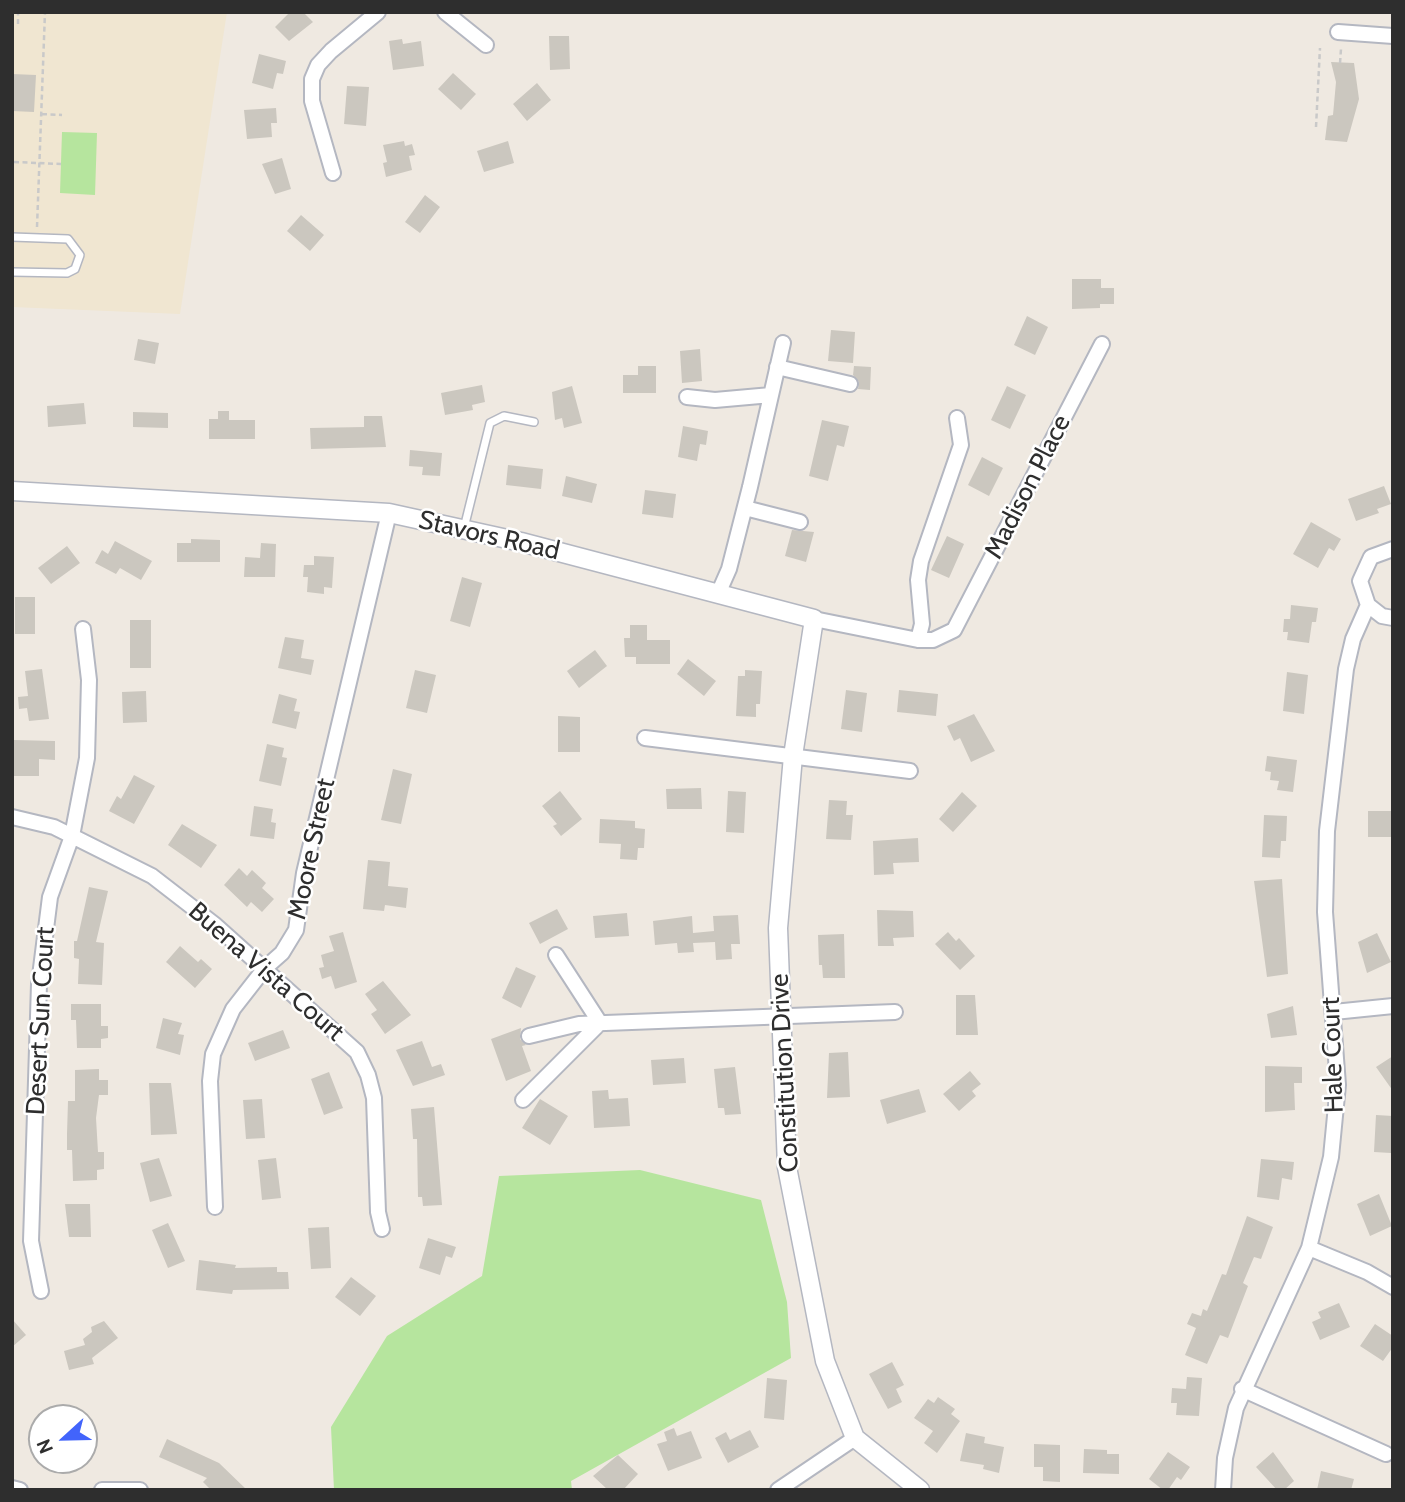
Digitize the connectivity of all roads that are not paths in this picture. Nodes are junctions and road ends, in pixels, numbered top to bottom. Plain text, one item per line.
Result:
1 (379, 12) edge
2 (445, 12) edge
3 (1338, 32) dead end
4 (1393, 36) edge
5 (486, 44) dead end
6 (332, 173) dead end
7 (12, 237) edge
8 (12, 272) edge
9 (783, 343) dead end
10 (1102, 344) dead end
11 (777, 367) junction
12 (850, 384) dead end
13 (771, 395) junction
14 (687, 397) dead end
15 (957, 418) dead end
16 (534, 422) dead end
17 (12, 491) edge
18 (745, 508) junction
19 (389, 513) junction
20 (800, 522) dead end
21 (464, 529) junction
22 (1393, 548) edge
23 (718, 594) junction
24 (1368, 605) junction
25 (814, 618) junction
26 (1393, 618) edge
27 (83, 629) dead end
28 (954, 630) joint
29 (919, 640) junction
30 (645, 738) dead end
31 (793, 756) junction
32 (910, 771) dead end
33 (12, 817) edge
34 (72, 836) junction
35 (556, 955) dead end
36 (265, 968) junction
37 (1393, 1006) edge
38 (895, 1012) dead end
39 (1334, 1012) junction
40 (781, 1015) junction
41 (600, 1023) junction
42 (529, 1036) dead end
43 (523, 1100) dead end
44 (215, 1207) dead end
45 (383, 1229) dead end
46 (1309, 1248) junction
47 (1393, 1287) edge
48 (41, 1291) dead end
49 (1242, 1389) junction
50 (855, 1438) junction
51 (1386, 1454) dead end
52 (12, 1488) edge
53 (20, 1490) edge
54 (102, 1490) edge
55 (140, 1490) edge
56 (778, 1490) edge
57 (920, 1490) edge
58 (1223, 1490) edge

1 - 6 street
2 - 5 street
3 - 4 street
7 - 8 lane
9 - 11 street
10 - 28 street, Madison Place
11 - 12 street
11 - 13 street
13 - 14 street
13 - 18 street
15 - 29 street
16 - 21 lane
17 - 19 street, Stavors Road
18 - 20 street
18 - 23 street
19 - 21 street, Stavors Road
19 - 36 street, Moore Street
21 - 23 street, Stavors Road
22 - 24 street
23 - 25 street, Stavors Road
24 - 26 street
24 - 39 street, Hale Court
25 - 29 street, Stavors Road
25 - 31 street, Constitution Drive
27 - 34 street, Desert Sun Court
28 - 29 street, Stavors Road
30 - 31 street
31 - 32 street
31 - 40 street, Constitution Drive
33 - 34 street, Buena Vista Court
34 - 36 street, Buena Vista Court
34 - 48 street, Desert Sun Court
35 - 41 street
36 - 44 street, Moore Street
36 - 45 street, Buena Vista Court
37 - 39 street
38 - 40 street
39 - 46 street, Hale Court
40 - 41 street
40 - 50 street, Constitution Drive
41 - 42 street
41 - 43 street
46 - 47 street
46 - 49 street, Hale Court
49 - 51 street
49 - 58 street, Hale Court
50 - 56 street
50 - 57 street
52 - 53 street
54 - 55 street

